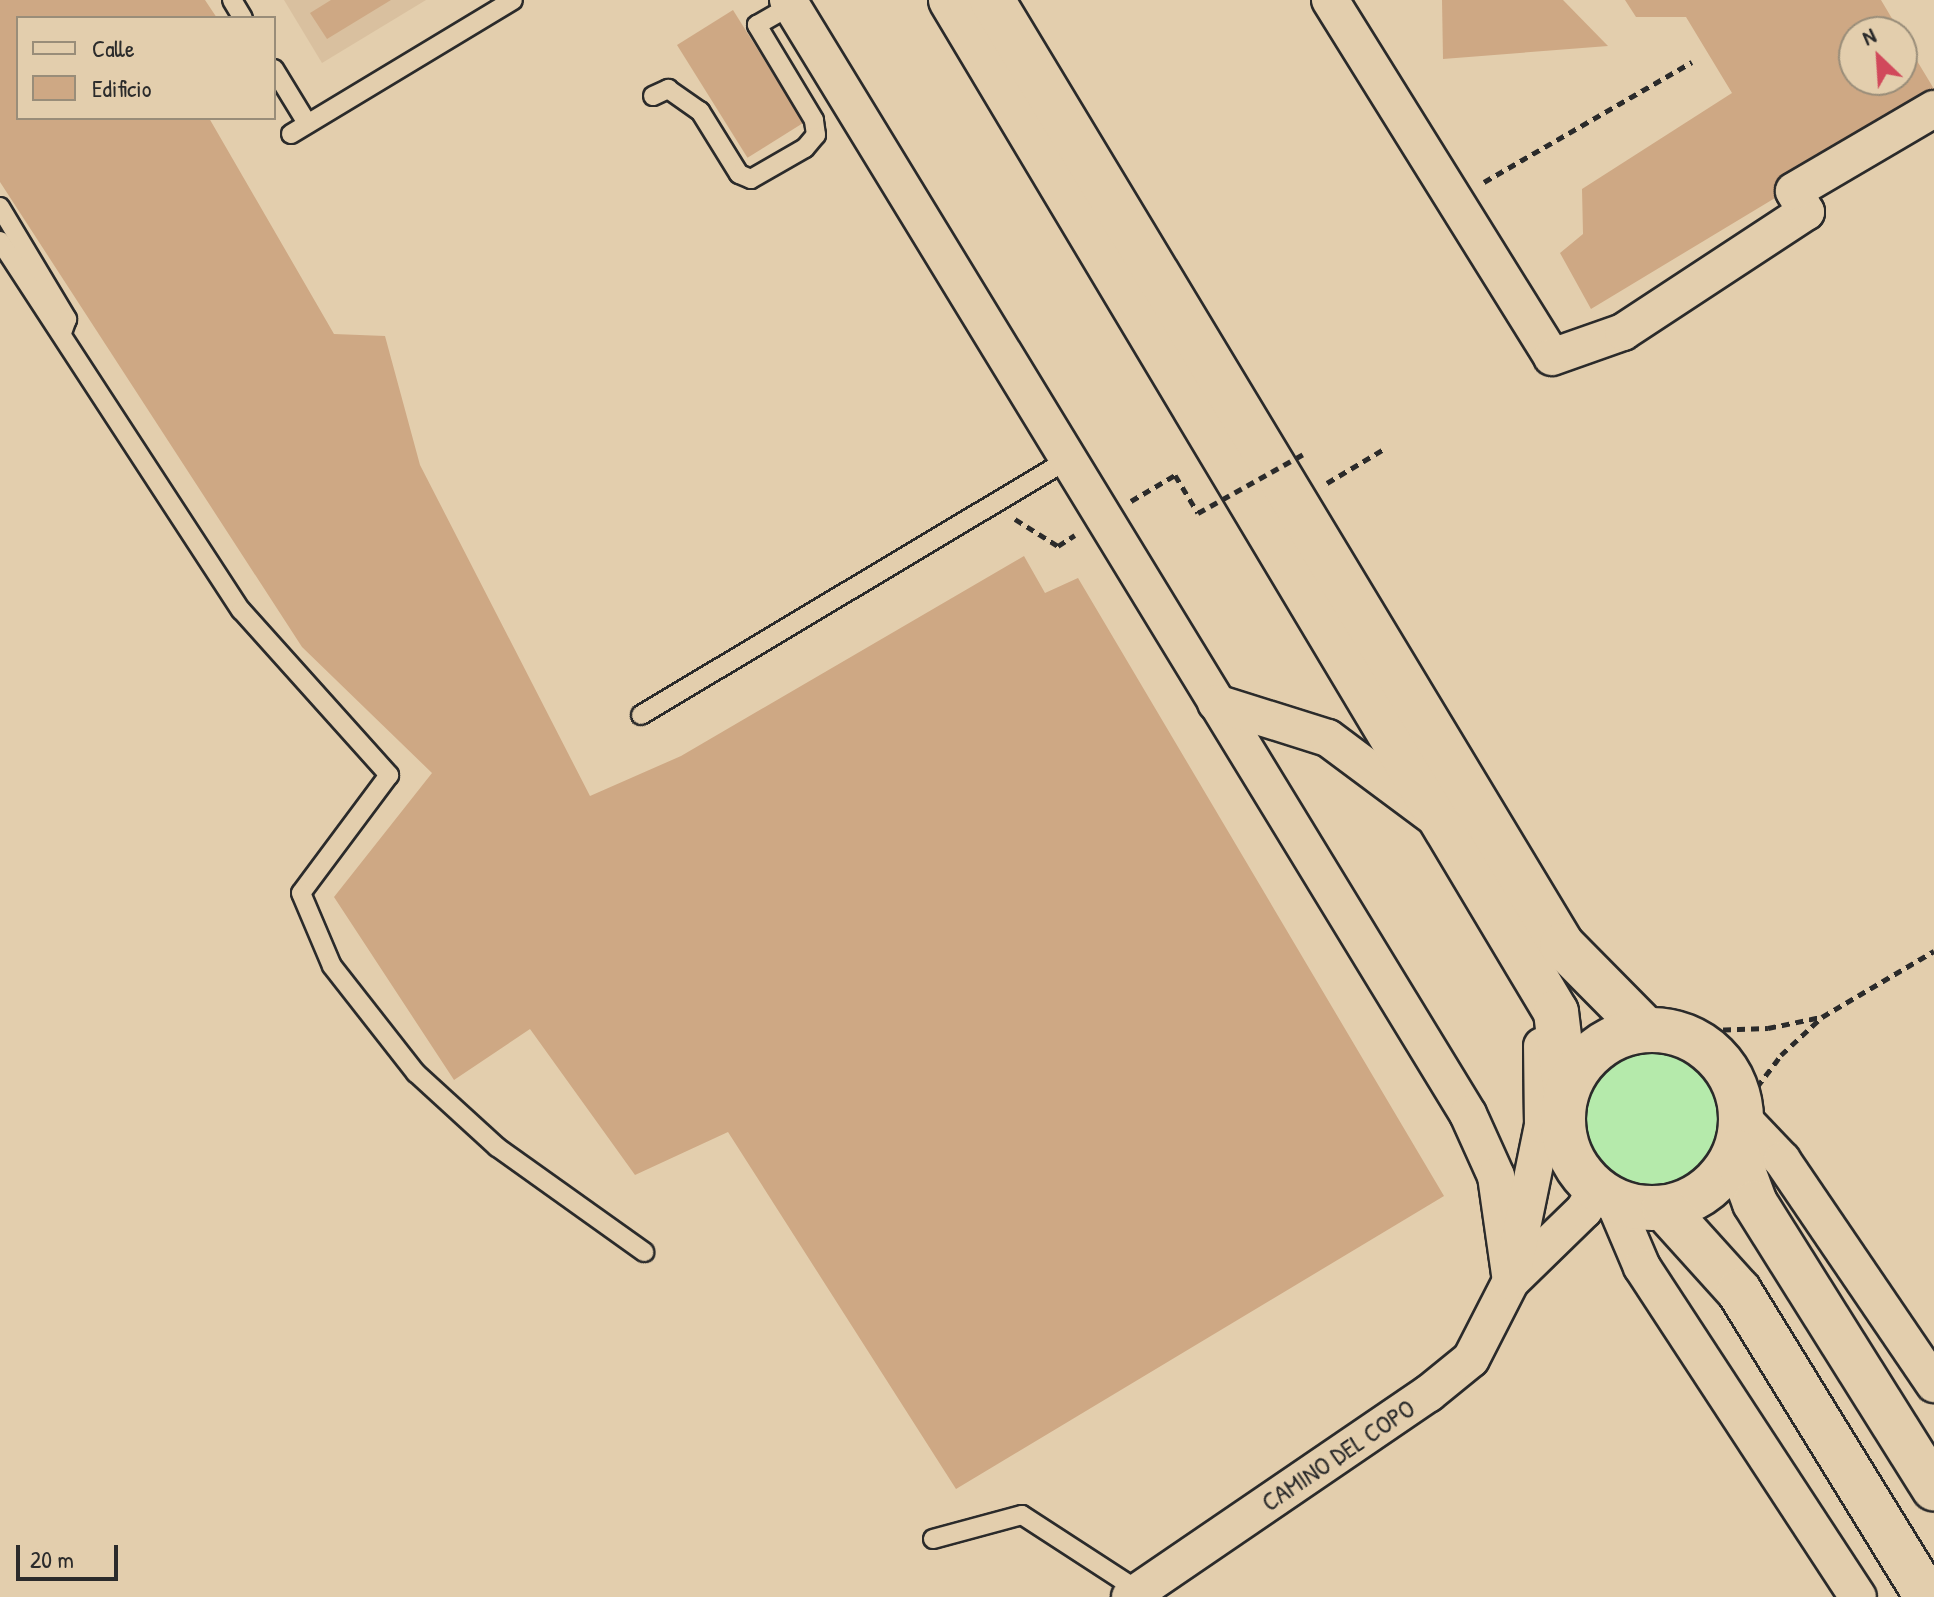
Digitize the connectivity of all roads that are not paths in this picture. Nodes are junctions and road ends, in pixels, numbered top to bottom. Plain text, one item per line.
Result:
1 (513, 0) edge
2 (951, 0) edge
3 (992, 0) edge
4 (1330, 0) edge
5 (790, 3) edge
6 (494, 5) edge
7 (276, 72) edge
8 (653, 96) dead end
9 (1920, 115) edge
10 (307, 123) junction
11 (291, 134) dead end
12 (0, 207) edge
13 (0, 241) edge
14 (62, 333) junction
15 (1067, 460) junction
16 (1216, 703) junction
17 (641, 715) dead end
18 (1442, 823) junction
19 (1525, 961) junction
20 (1659, 1030) junction
21 (1566, 1093) junction
22 (1740, 1126) junction
23 (1566, 1146) junction
24 (1532, 1175) junction
25 (1604, 1194) junction
26 (1664, 1208) junction
27 (644, 1252) dead end
28 (1511, 1281) junction
29 (1934, 1384) edge
30 (1934, 1488) edge
31 (933, 1539) dead end
32 (1134, 1594) edge
33 (1858, 1597) edge
34 (1927, 1597) edge

1 - 6 lane
2 - 18 main road
3 - 20 main road
4 - 9 street
5 - 8 lane
5 - 15 street
6 - 10 lane
7 - 10 lane
10 - 11 lane
12 - 14 lane
13 - 14 lane
14 - 27 lane
15 - 16 street
15 - 17 lane
16 - 18 street
16 - 28 street
18 - 19 main road
19 - 21 main road
19 - 24 street
20 - 21 main road
20 - 22 main road
21 - 23 main road
22 - 26 main road
22 - 29 street
22 - 30 main road
23 - 24 street
23 - 25 main road
24 - 28 street
25 - 26 main road
25 - 28 street
25 - 33 street
26 - 34 main road
28 - 32 street, CAMINO DEL COPO
31 - 32 lane

